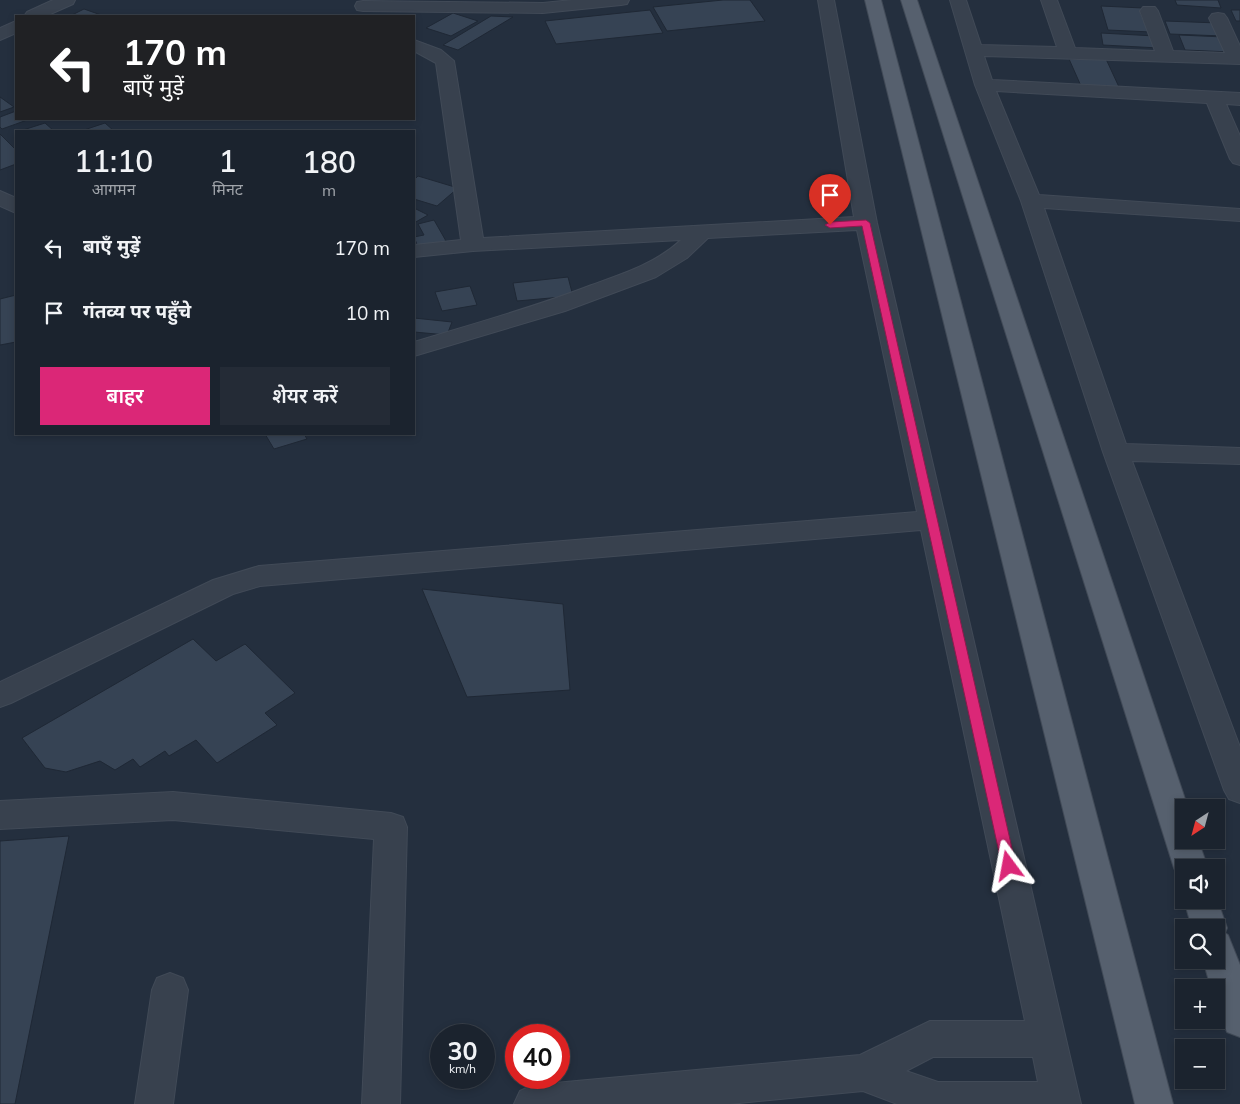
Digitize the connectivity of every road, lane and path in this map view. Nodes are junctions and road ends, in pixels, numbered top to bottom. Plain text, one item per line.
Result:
1 (67, 0) edge
2 (621, 0) edge
3 (826, 0) edge
4 (873, 0) edge
5 (909, 0) edge
6 (958, 0) edge
7 (1049, 0) edge
8 (363, 7) edge
9 (1149, 11) dead end
10 (35, 15) edge
11 (1218, 18) dead end
12 (15, 27) edge
13 (0, 35) edge
14 (415, 45) edge
15 (973, 50) junction
16 (1068, 53) junction
17 (1166, 56) junction
18 (1238, 59) edge
19 (984, 85) junction
20 (1214, 98) junction
21 (1240, 98) edge
22 (1240, 159) edge
23 (0, 197) edge
24 (1031, 201) junction
25 (15, 206) edge
26 (1240, 215) edge
27 (866, 223) junction
28 (702, 232) junction
29 (473, 245) junction
30 (415, 251) edge
31 (415, 350) edge
32 (1116, 452) junction
33 (1240, 456) edge
34 (931, 520) junction
35 (0, 695) edge
36 (1240, 790) edge
37 (0, 814) edge
38 (1188, 859) edge
39 (1223, 969) edge
40 (170, 990) dead end
41 (1240, 1020) edge
42 (1048, 1039) junction
43 (863, 1073) junction
44 (1062, 1102) edge
45 (154, 1104) edge
46 (382, 1104) edge
47 (533, 1104) edge
48 (1154, 1104) edge

1 - 10 street
2 - 8 street
3 - 27 street
4 - 48 main road
5 - 38 main road
6 - 15 street
7 - 16 street
9 - 17 street
11 - 18 street
12 - 13 street
14 - 29 street
15 - 16 street
15 - 19 street
16 - 17 street
17 - 18 street
19 - 20 street
19 - 24 street
20 - 21 street
20 - 22 street
23 - 25 street
24 - 26 street
24 - 32 street
27 - 28 street
27 - 34 street
28 - 29 street
28 - 31 street
29 - 30 street
32 - 33 street
32 - 36 street
34 - 35 street
34 - 42 street
37 - 46 street
39 - 41 main road
40 - 45 street
42 - 43 street
42 - 44 street
43 - 44 street
43 - 47 street

